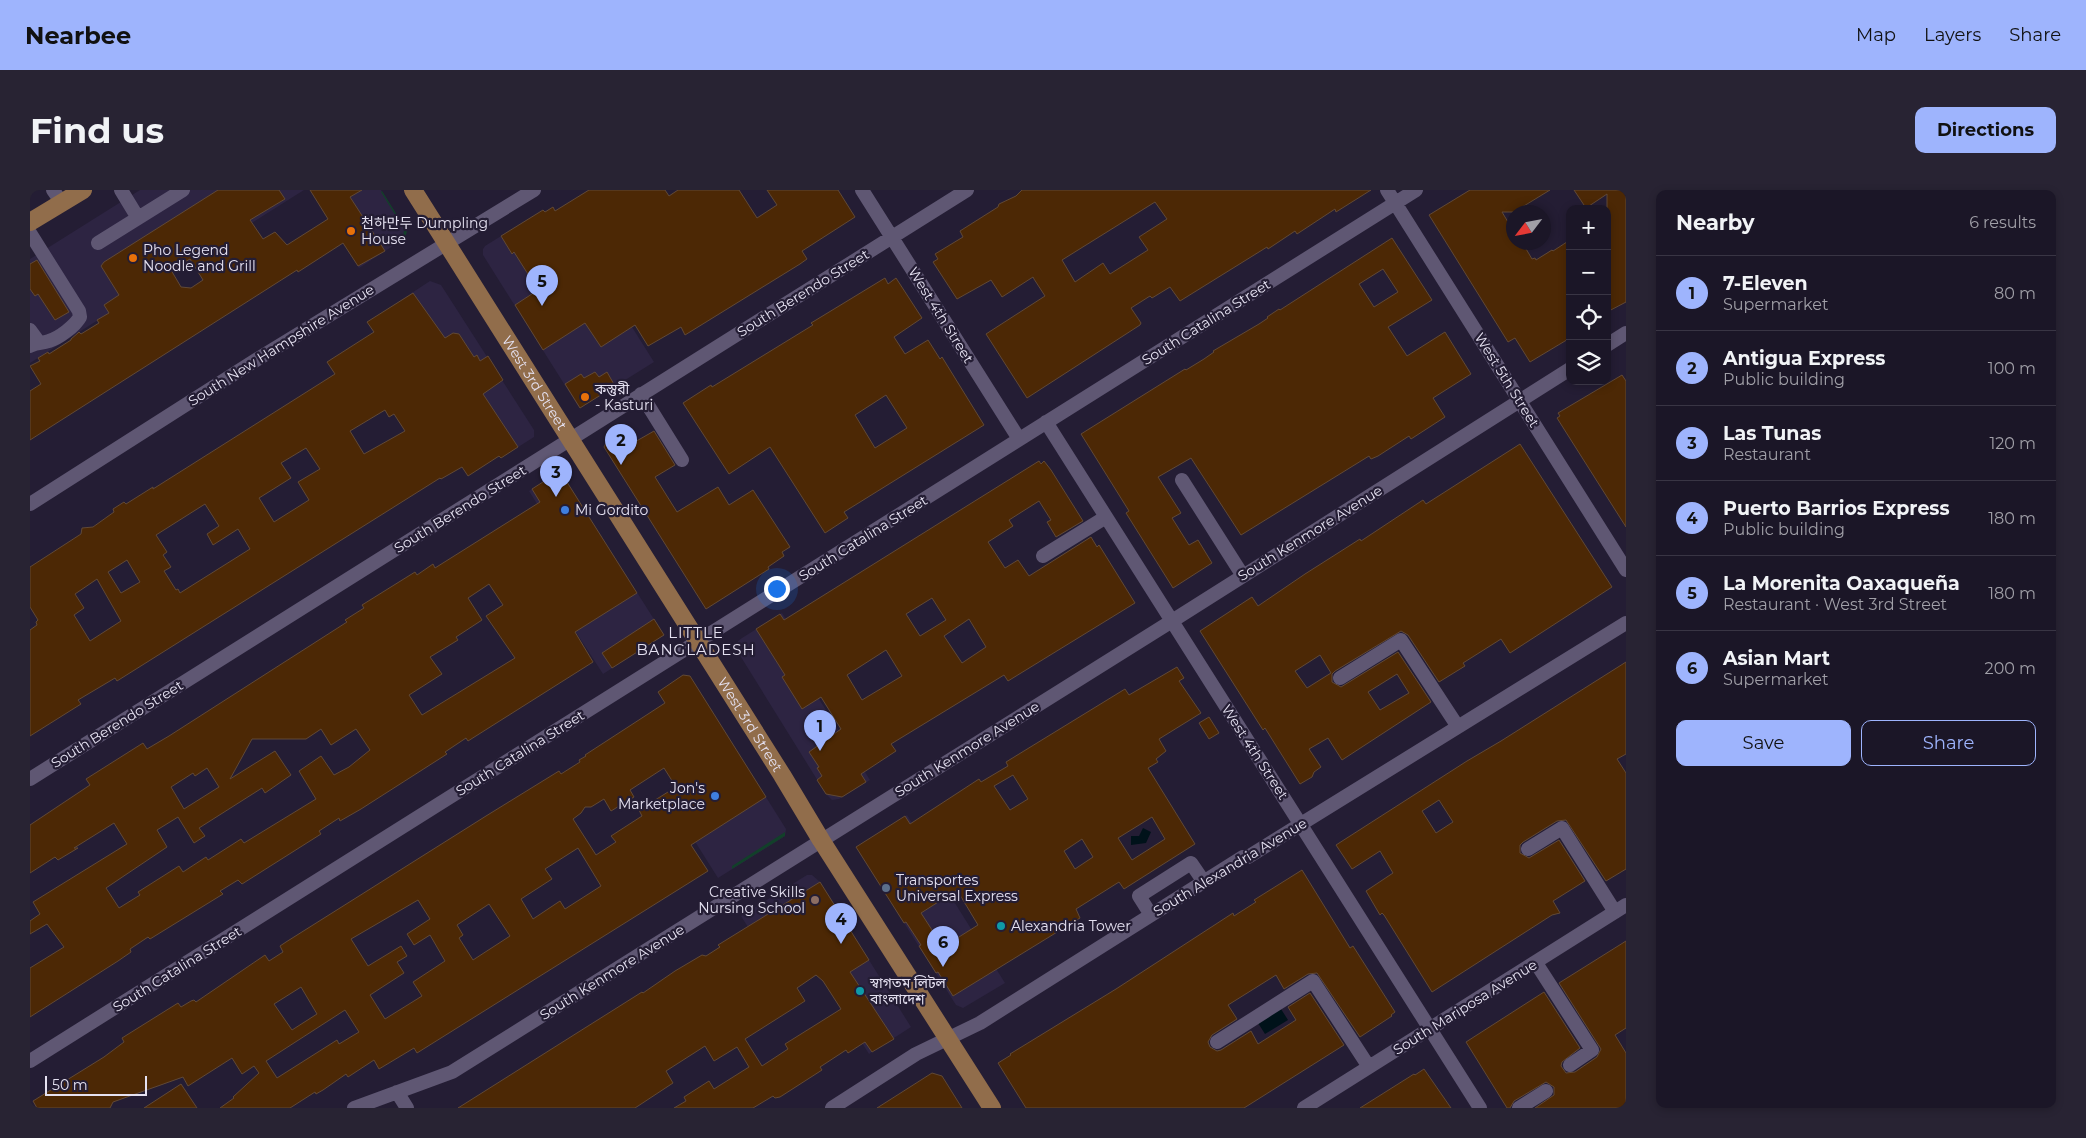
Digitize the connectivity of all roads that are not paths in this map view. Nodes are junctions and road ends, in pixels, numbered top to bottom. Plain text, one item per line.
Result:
1 (83, 190) edge
2 (121, 190) edge
3 (183, 190) edge
4 (413, 190) edge
5 (534, 190) edge
6 (862, 190) edge
7 (967, 190) edge
8 (1387, 190) edge
9 (1416, 190) edge
10 (57, 197) edge
11 (1395, 203) junction
12 (138, 218) junction
13 (30, 222) edge
14 (30, 233) edge
15 (892, 237) junction
16 (98, 243) dead end
17 (446, 244) junction
18 (1626, 333) edge
19 (32, 339) edge
20 (1611, 342) edge
21 (1566, 371) edge
22 (641, 394) junction
23 (1520, 400) junction
24 (1046, 422) junction
25 (1019, 439) junction
26 (570, 440) junction
27 (682, 460) dead end
28 (1182, 480) dead end
29 (30, 504) edge
30 (1106, 518) junction
31 (1043, 556) dead end
32 (1626, 570) edge
33 (1243, 576) junction
34 (1172, 621) junction
35 (1626, 622) edge
36 (697, 642) junction
37 (1340, 678) dead end
38 (1458, 727) junction
39 (30, 780) edge
40 (1301, 824) junction
41 (821, 840) junction
42 (1528, 849) dead end
43 (1166, 879) junction
44 (1204, 882) junction
45 (1179, 897) junction
46 (1621, 909) edge
47 (1151, 915) junction
48 (1536, 963) junction
49 (1430, 1029) junction
50 (947, 1039) junction
51 (1217, 1042) dead end
52 (30, 1061) edge
53 (1570, 1065) dead end
54 (1369, 1067) junction
55 (1546, 1091) dead end
56 (397, 1092) junction
57 (354, 1108) edge
58 (407, 1108) edge
59 (832, 1108) edge
60 (992, 1108) edge
61 (1304, 1108) edge
62 (1480, 1108) edge
63 (1519, 1108) edge

1 - 10 main road
2 - 12 street
3 - 12 street
4 - 17 main road, West 3rd Street
5 - 17 street, South New Hampshire Avenue
6 - 15 street, West 4th Street
7 - 15 street, South Berendo Street
8 - 11 street, West 5th Street
9 - 11 street, South Catalina Street
10 - 13 main road
11 - 23 street, West 5th Street
11 - 24 street, South Catalina Street
12 - 16 street
14 - 19 street
15 - 22 street, South Berendo Street
15 - 25 street, West 4th Street
17 - 26 main road, West 3rd Street
17 - 29 street, South New Hampshire Avenue
18 - 20 street
21 - 23 street, South Kenmore Avenue
22 - 26 street, South Berendo Street
22 - 27 street
23 - 32 street, West 5th Street
23 - 33 street, South Kenmore Avenue
24 - 25 street, South Catalina Street
24 - 30 street, West 4th Street
25 - 36 street, South Catalina Street
26 - 36 main road, West 3rd Street
26 - 39 street, South Berendo Street
28 - 33 street
30 - 31 street
30 - 34 street, West 4th Street
33 - 34 street, South Kenmore Avenue
34 - 40 street, West 4th Street
34 - 41 street, South Kenmore Avenue
35 - 38 street, South Alexandria Avenue
36 - 41 main road, West 3rd Street
36 - 52 street, South Catalina Street
37 - 38 street
38 - 40 street, South Alexandria Avenue
40 - 44 street, South Alexandria Avenue
40 - 49 street, West 4th Street
41 - 50 main road, West 3rd Street
41 - 56 street, South Kenmore Avenue
42 - 46 street
43 - 44 street
43 - 45 street
43 - 47 street
44 - 45 street, South Alexandria Avenue
45 - 47 street, South Alexandria Avenue
46 - 48 street, South Mariposa Avenue
47 - 50 street, South Alexandria Avenue
48 - 49 street, South Mariposa Avenue
48 - 53 street
49 - 54 street, South Mariposa Avenue
49 - 62 street, West 4th Street
50 - 59 street, South Alexandria Avenue
50 - 60 main road, West 3rd Street
51 - 54 street
54 - 61 street, South Mariposa Avenue
55 - 63 street
56 - 57 street, South Kenmore Avenue
56 - 58 street

